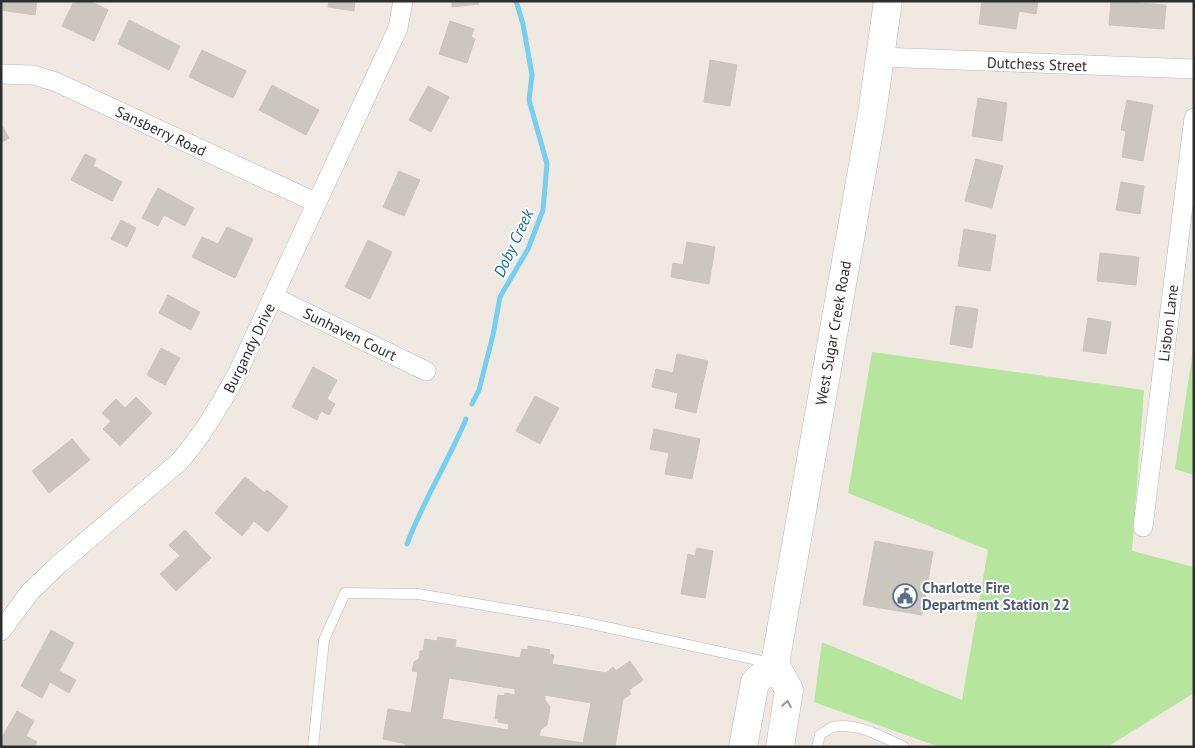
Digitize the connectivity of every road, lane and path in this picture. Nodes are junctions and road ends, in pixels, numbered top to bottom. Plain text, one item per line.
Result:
1 (403, 1) edge
2 (888, 1) edge
3 (880, 57) junction
4 (1194, 69) edge
5 (1, 74) edge
6 (1194, 118) edge
7 (317, 203) junction
8 (274, 297) junction
9 (426, 371) dead end
10 (1144, 527) dead end
11 (1, 630) edge
12 (775, 664) junction
13 (748, 712) junction
14 (313, 747) edge
15 (743, 747) edge
16 (764, 747) edge
17 (780, 747) edge
18 (817, 747) edge
19 (904, 747) edge

1 - 7 street, Burgandy Drive
2 - 3 main road, West Sugar Creek Road
3 - 4 street, Dutchess Street
3 - 12 main road, West Sugar Creek Road
5 - 7 street, Sansberry Road
6 - 10 street, Lisbon Lane
7 - 8 street, Burgandy Drive
8 - 9 street, Sunhaven Court
8 - 11 street, Burgandy Drive
12 - 13 main road
12 - 14 lane
17 -> 12 main road
13 - 15 main road
13 - 16 main road
18 - 19 lane

